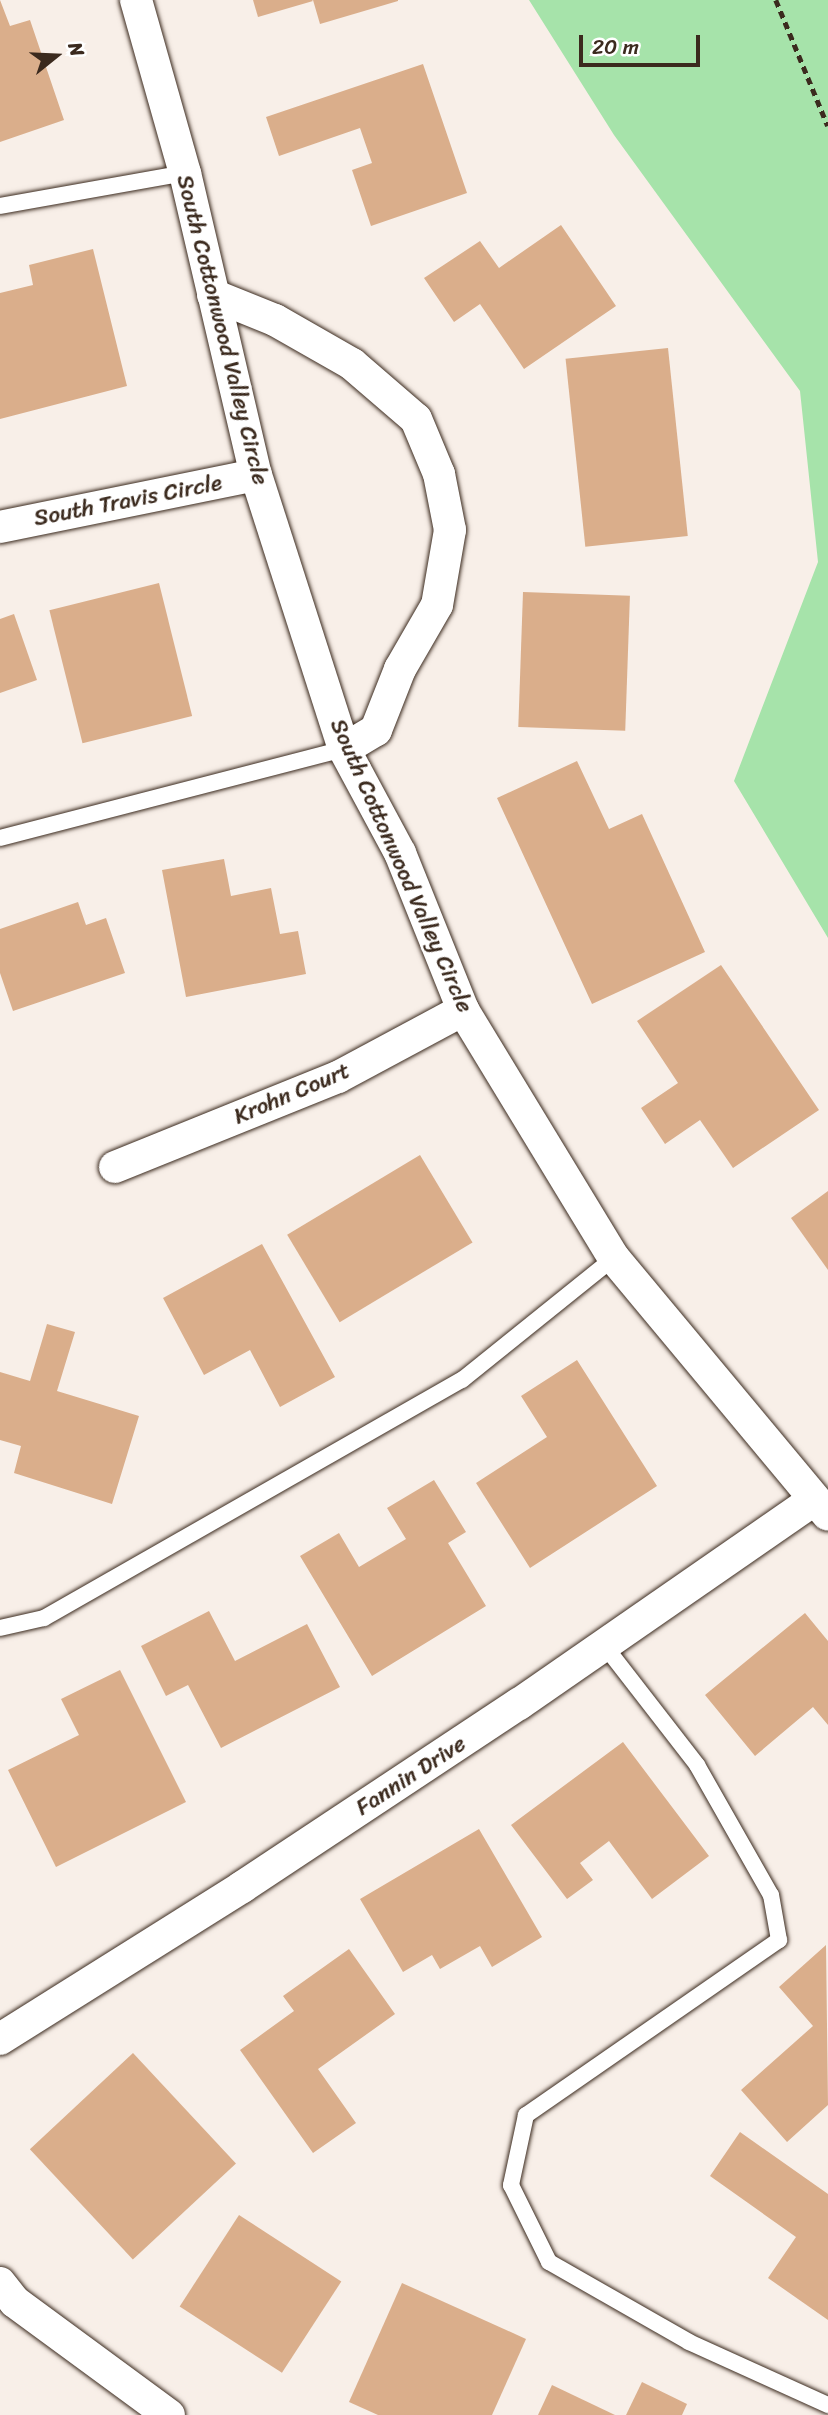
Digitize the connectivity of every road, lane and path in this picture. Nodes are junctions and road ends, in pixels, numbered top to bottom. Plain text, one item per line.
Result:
1 (136, 0) edge
2 (776, 0) edge
3 (828, 126) edge
4 (185, 173) junction
5 (0, 206) edge
6 (213, 295) junction
7 (256, 475) junction
8 (0, 527) edge
9 (344, 749) junction
10 (0, 838) edge
11 (463, 1010) junction
12 (115, 1167) dead end
13 (614, 1258) junction
14 (821, 1508) edge
15 (0, 1628) edge
16 (604, 1645) junction
17 (0, 2039) edge
18 (0, 2283) edge
19 (828, 2405) edge
20 (169, 2415) edge

1 - 4 street, South Cottonwood Valley Circle
2 - 3 path
4 - 5 lane
4 - 6 street, South Cottonwood Valley Circle
6 - 7 street, South Cottonwood Valley Circle
6 - 9 street
7 - 8 street, South Travis Circle
7 - 9 street, South Cottonwood Valley Circle
9 - 10 lane
9 - 11 street, South Cottonwood Valley Circle
11 - 12 street, Krohn Court
11 - 13 street, South Cottonwood Valley Circle
13 - 14 street, South Cottonwood Valley Circle
13 - 15 lane
14 - 16 street, Fannin Drive
16 - 17 street, Fannin Drive
16 - 19 lane
18 - 20 street

